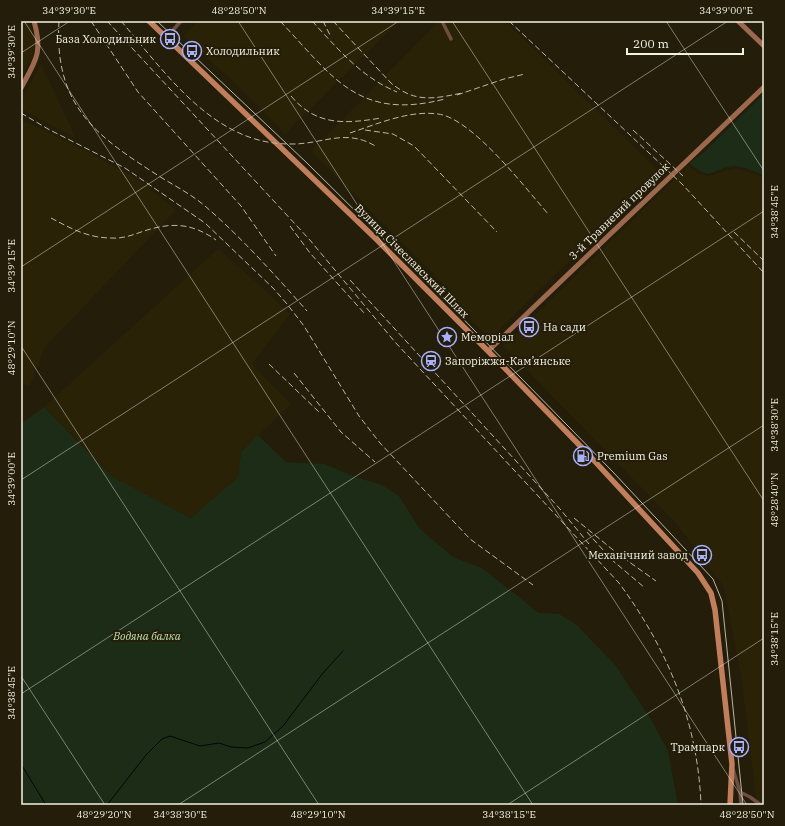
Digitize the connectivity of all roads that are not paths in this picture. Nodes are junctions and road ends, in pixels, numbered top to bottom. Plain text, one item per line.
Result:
1 (34, 21) edge
2 (148, 21) edge
3 (181, 21) edge
4 (442, 21) edge
5 (738, 21) edge
6 (166, 38) junction
7 (451, 39) dead end
8 (764, 46) edge
9 (764, 87) edge
10 (21, 88) edge
11 (488, 351) junction
12 (732, 764) junction
13 (740, 792) junction
14 (730, 805) edge
15 (741, 805) edge
16 (761, 805) edge

1 - 10 main road
2 - 6 main road, Вулиця Січеславський Шлях
3 - 6 street
4 - 7 street
5 - 8 main road
6 - 11 main road, Вулиця Січеславський Шлях
9 - 11 main road, 3-й Травневий провулок
11 - 12 main road, Вулиця Січеславський Шлях
12 - 13 street
12 - 14 main road
13 - 15 street
13 - 16 street

